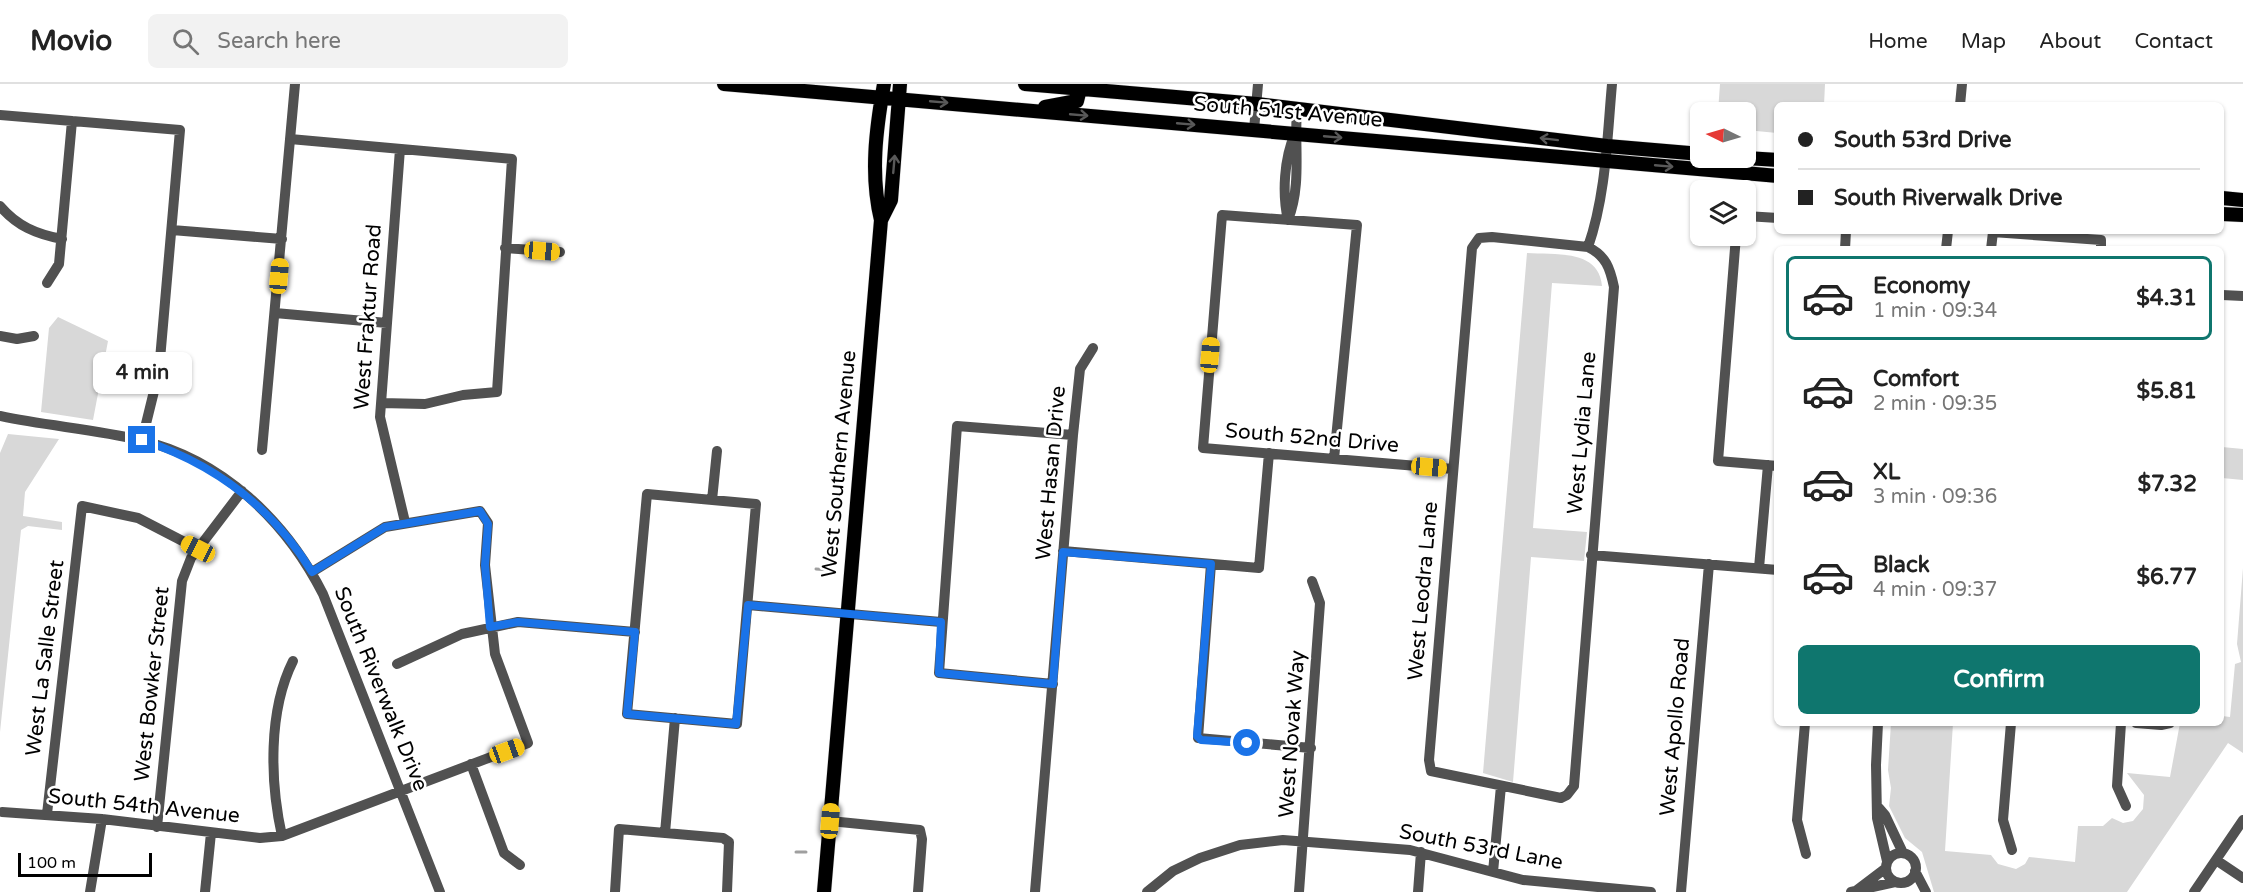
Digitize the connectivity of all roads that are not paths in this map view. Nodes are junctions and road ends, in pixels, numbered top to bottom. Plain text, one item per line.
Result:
1 (295, 84) edge
2 (724, 84) edge
3 (900, 84) edge
4 (1025, 84) edge
5 (1258, 84) edge
6 (1612, 84) edge
7 (1962, 84) edge
8 (1080, 89) junction
9 (883, 91) edge
10 (899, 99) junction
11 (1960, 102) edge
12 (1257, 104) junction
13 (1296, 109) junction
14 (1031, 111) junction
15 (0, 115) edge
16 (72, 121) junction
17 (1254, 130) junction
18 (1295, 134) junction
19 (290, 140) junction
20 (1607, 146) junction
21 (400, 149) junction
22 (1690, 153) edge
23 (1756, 159) edge
24 (1774, 160) edge
25 (1605, 161) junction
26 (1774, 176) edge
27 (2224, 198) edge
28 (2243, 200) edge
29 (0, 206) edge
30 (2224, 214) edge
31 (2243, 215) edge
32 (1756, 217) edge
33 (1774, 218) edge
34 (881, 220) junction
35 (1288, 220) junction
36 (171, 230) junction
37 (2011, 234) edge
38 (62, 239) junction
39 (282, 239) junction
40 (2101, 244) edge
41 (1735, 246) edge
42 (1588, 247) junction
43 (505, 248) junction
44 (560, 252) dead end
45 (47, 283) dead end
46 (2224, 295) edge
47 (2243, 296) edge
48 (275, 313) junction
49 (387, 323) junction
50 (0, 336) edge
51 (34, 336) dead end
52 (1093, 348) dead end
53 (381, 403) junction
54 (0, 416) edge
55 (1073, 435) junction
56 (142, 440) junction
57 (262, 450) dead end
58 (717, 451) dead end
59 (1269, 453) junction
60 (1334, 459) junction
61 (1773, 466) edge
62 (1453, 469) junction
63 (242, 491) junction
64 (712, 500) junction
65 (405, 522) junction
66 (198, 549) junction
67 (1063, 552) junction
68 (1591, 555) junction
69 (1211, 564) junction
70 (1709, 564) junction
71 (1759, 568) junction
72 (1774, 570) edge
73 (312, 572) junction
74 (1312, 581) dead end
75 (748, 605) junction
76 (848, 614) junction
77 (941, 622) junction
78 (490, 627) junction
79 (635, 632) junction
80 (293, 661) dead end
81 (397, 664) dead end
82 (1053, 684) junction
83 (675, 718) junction
84 (1805, 726) edge
85 (1878, 726) edge
86 (2011, 726) edge
87 (2121, 726) edge
88 (1311, 748) junction
89 (471, 764) junction
90 (1501, 786) junction
91 (401, 792) junction
92 (2126, 806) dead end
93 (1879, 808) junction
94 (2, 812) dead end
95 (47, 814) junction
96 (102, 819) junction
97 (2243, 820) edge
98 (830, 821) junction
99 (157, 827) junction
100 (211, 833) junction
101 (665, 833) junction
102 (282, 836) junction
103 (1304, 841) junction
104 (2012, 850) dead end
105 (1421, 852) junction
106 (1903, 853) junction
107 (1806, 854) dead end
108 (2216, 860) junction
109 (520, 865) dead end
110 (1886, 865) junction
111 (1916, 871) junction
112 (1493, 872) junction
113 (2243, 878) edge
114 (1897, 882) junction
115 (1564, 888) edge
116 (1854, 891) edge
117 (90, 892) edge
118 (205, 892) edge
119 (440, 892) edge
120 (615, 892) edge
121 (727, 892) edge
122 (824, 892) edge
123 (918, 892) edge
124 (1035, 892) edge
125 (1147, 892) edge
126 (1299, 892) edge
127 (1418, 892) edge
128 (1651, 892) edge
129 (1681, 892) edge
130 (1910, 892) edge
131 (1926, 892) edge
132 (2194, 892) edge

1 - 19 street
2 - 9 main road, South 51st Avenue
3 - 10 main road, West Southern Avenue
4 - 8 main road, South 51st Avenue
5 - 12 street
6 - 20 street
7 - 11 street
8 - 12 main road, South 51st Avenue
8 - 14 main road
9 - 10 main road, South 51st Avenue
9 - 34 main road, West Southern Avenue
10 -> 14 main road, South 51st Avenue
34 -> 10 main road, West Southern Avenue
12 - 13 main road, South 51st Avenue
12 - 17 street
13 - 18 street
20 -> 13 main road, South 51st Avenue
14 -> 17 main road, South 51st Avenue
15 - 16 street
16 - 36 street
16 - 38 street
17 - 18 main road, South 51st Avenue
18 -> 25 main road, South 51st Avenue
18 - 35 street
19 - 21 street
19 - 39 street
20 - 22 main road, South 51st Avenue
20 - 25 street
21 - 43 street
21 - 49 street, West Fraktur Road
23 - 24 main road
25 -> 26 main road, South 51st Avenue
25 - 42 street
27 - 28 main road
29 - 38 street
30 - 31 main road
32 - 33 street
34 - 76 main road, West Southern Avenue
35 - 59 street, South 52nd Drive
35 - 60 street
36 - 39 street
36 - 56 street
37 - 40 street
38 - 45 street
39 - 48 street
41 - 61 street
42 - 62 street, West Leodra Lane
42 - 68 street, West Lydia Lane
43 - 44 street
43 - 53 street
46 - 47 street
48 - 49 street
48 - 57 street
49 - 53 street, West Fraktur Road
50 - 51 street
52 - 55 street, West Hasan Drive
53 - 65 street, West Fraktur Road
54 - 56 street, South Riverwalk Drive
55 - 67 street, West Hasan Drive
55 - 77 street
56 - 63 street, South Riverwalk Drive
58 - 64 street
59 - 60 street, South 52nd Drive
59 - 69 street
60 - 62 street, South 52nd Drive
61 - 71 street
62 - 90 street, West Leodra Lane
63 - 66 street, West Bowker Street
63 - 73 street, South Riverwalk Drive
64 - 75 street
64 - 79 street
65 - 73 street
65 - 78 street
66 - 95 street, West La Salle Street
66 - 99 street, West Bowker Street
67 - 69 street
67 - 82 street, West Hasan Drive
68 - 70 street
68 - 90 street, West Lydia Lane
69 - 88 street
70 - 71 street
70 - 129 street, West Apollo Road
71 - 72 street
73 - 91 street, South Riverwalk Drive
74 - 88 street, West Novak Way
75 - 76 street
75 - 83 street
76 - 77 street
76 - 98 main road, West Southern Avenue
77 - 82 street
78 - 79 street
78 - 81 street
78 - 89 street, South 54th Avenue
79 - 83 street
80 - 102 street
82 - 124 street, West Hasan Drive
83 - 101 street
84 - 107 street
85 - 93 street
86 - 104 street
87 - 92 street
88 - 103 street, West Novak Way
89 - 91 street, South 54th Avenue
89 - 109 street
90 - 112 street
91 - 102 street, South 54th Avenue
91 - 119 street, South Riverwalk Drive
93 - 106 street
93 - 110 street
94 - 95 street, South 54th Avenue
95 - 96 street, South 54th Avenue
96 - 99 street, South 54th Avenue
96 - 117 street
97 - 108 street
98 - 122 main road, West Southern Avenue
98 - 123 street
99 - 100 street, South 54th Avenue
100 - 102 street, South 54th Avenue
100 - 118 street
101 - 120 street
101 - 121 street
103 - 105 street, South 53rd Lane
103 - 125 street, South 53rd Lane
103 - 126 street, West Novak Way
105 - 112 street, South 53rd Lane
105 - 127 street
106 - 110 street
106 - 111 street
108 - 113 street
108 - 132 street
110 - 114 street
110 - 116 street
111 - 114 street
111 - 131 street
112 - 115 street, South 53rd Lane
114 - 116 street
114 - 130 street
115 - 128 street, South 53rd Lane

